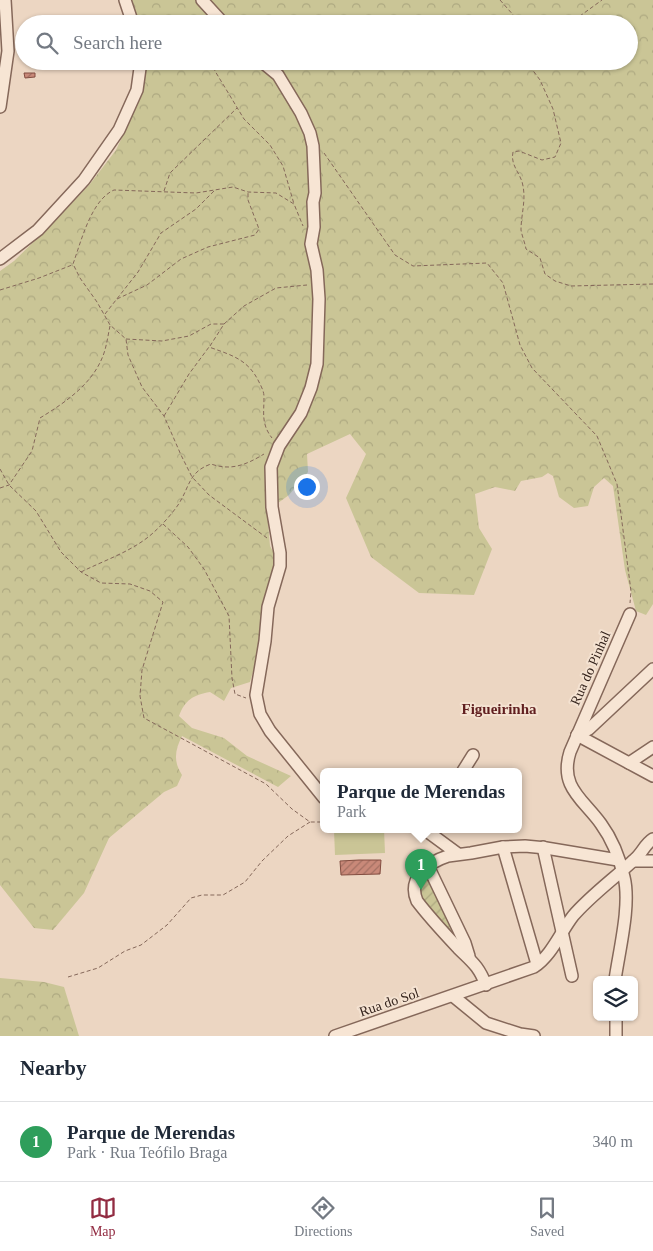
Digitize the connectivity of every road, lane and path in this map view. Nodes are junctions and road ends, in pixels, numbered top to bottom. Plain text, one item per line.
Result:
1 (5, 0) edge
2 (125, 0) edge
3 (202, 0) edge
4 (500, 0) edge
5 (602, 0) edge
6 (130, 15) edge
7 (216, 15) edge
8 (513, 15) edge
9 (581, 15) edge
10 (4, 61) edge
11 (139, 70) edge
12 (215, 70) edge
13 (272, 70) edge
14 (533, 70) edge
15 (0, 107) edge
16 (237, 108) junction
17 (321, 149) dead end
18 (215, 190) junction
19 (163, 192) junction
20 (248, 192) junction
21 (294, 204) junction
22 (304, 228) dead end
23 (0, 259) edge
24 (73, 264) junction
25 (318, 283) junction
26 (653, 284) edge
27 (0, 290) edge
28 (117, 298) junction
29 (104, 314) junction
30 (224, 324) junction
31 (110, 325) junction
32 (126, 339) junction
33 (209, 347) junction
34 (164, 416) junction
35 (278, 449) junction
36 (0, 469) edge
37 (192, 477) junction
38 (9, 485) junction
39 (0, 488) edge
40 (163, 524) junction
41 (280, 547) junction
42 (80, 572) junction
43 (630, 614) joint
44 (653, 669) edge
45 (257, 702) junction
46 (577, 735) junction
47 (653, 747) edge
48 (473, 755) dead end
49 (629, 763) junction
50 (465, 768) edge
51 (653, 776) edge
52 (320, 793) edge
53 (310, 822) junction
54 (320, 822) edge
55 (430, 833) edge
56 (653, 839) edge
57 (503, 847) junction
58 (543, 847) junction
59 (458, 854) junction
60 (633, 861) junction
61 (653, 861) edge
62 (620, 865) junction
63 (428, 866) junction
64 (562, 933) junction
65 (470, 958) junction
66 (537, 964) junction
67 (572, 976) dead end
68 (616, 976) edge
69 (68, 977) dead end
70 (486, 985) junction
71 (453, 996) junction
72 (616, 1021) edge
73 (334, 1036) edge
74 (534, 1036) edge
75 (616, 1036) edge

1 - 10 street
2 - 6 street
3 - 7 street
4 - 8 path
5 - 9 path
10 - 15 street
11 - 23 street
12 - 16 path
13 - 25 street
14 - 26 path
16 - 19 path
16 - 21 path
17 - 43 path
18 - 19 path
18 - 20 path
18 - 28 path
19 - 24 path
20 - 21 path
20 - 28 path
21 - 22 path
24 - 27 path
24 - 29 path
25 - 30 path
25 - 35 street
28 - 29 path
29 - 31 path
30 - 32 path
30 - 33 path
31 - 32 path
31 - 38 path
32 - 34 path
33 - 34 path
33 - 35 path
34 - 37 path
35 - 37 path
35 - 41 street
36 - 38 path
37 - 40 path
37 - 41 path
38 - 39 path
38 - 42 path
40 - 42 path
40 - 45 path
41 - 45 street
42 - 53 path
43 - 46 street, Rua do Pinhal
44 - 46 street
45 - 52 street
46 - 49 street
46 - 62 street, Rua do Pinhal
47 - 49 street
48 - 50 street
49 - 51 street
53 - 54 path
53 - 69 path
55 - 59 street
56 - 60 street
57 - 58 street
57 - 59 street
57 - 66 street
58 - 62 street
58 - 64 street
59 - 63 street
60 - 61 street
60 - 62 street
62 - 64 street
62 - 68 street, Rua do Pinhal
63 - 65 street
63 - 65 street
64 - 66 street
64 - 67 street
65 - 70 street
66 - 70 street, Rua do Sol
70 - 71 street, Rua do Sol
71 - 73 street, Rua do Sol
71 - 74 street
72 - 75 street

